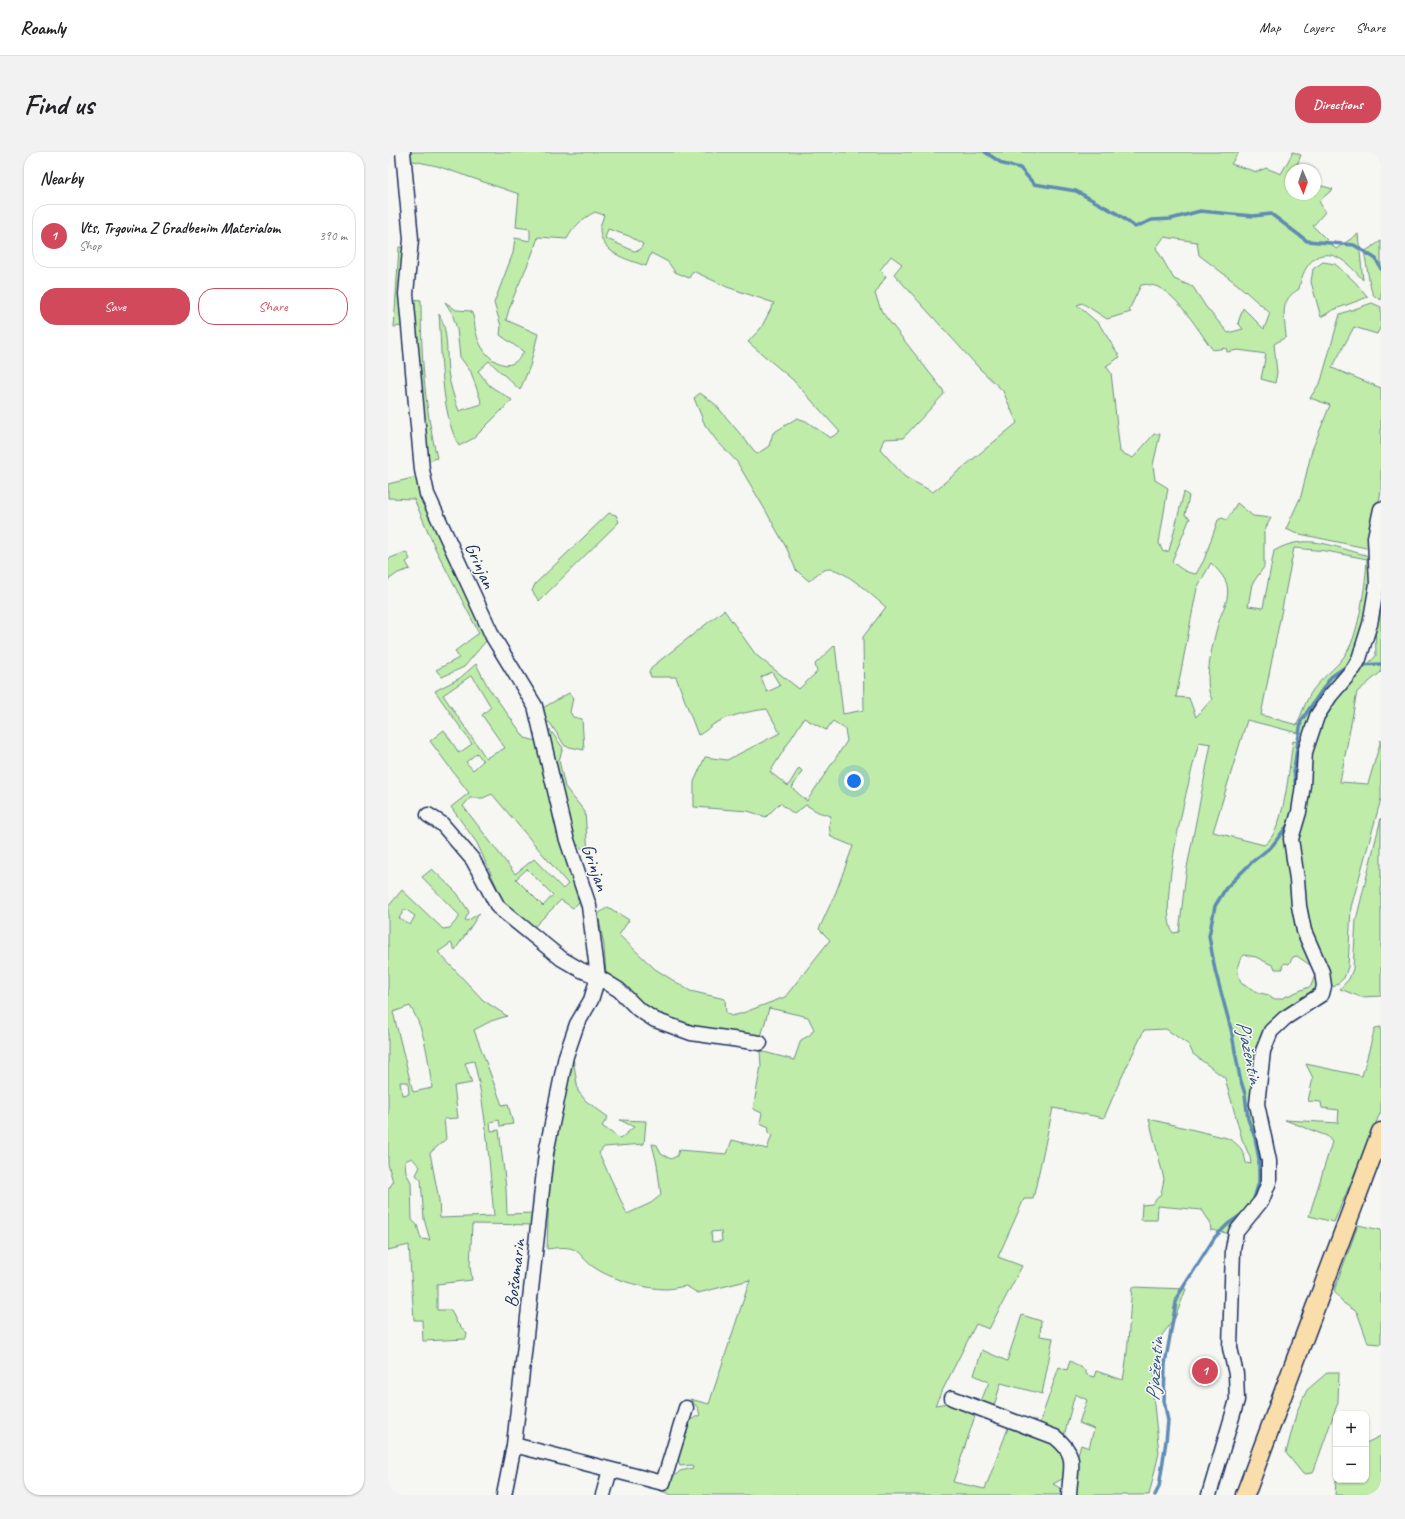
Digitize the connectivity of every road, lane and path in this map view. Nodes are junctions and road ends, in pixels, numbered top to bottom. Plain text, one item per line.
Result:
1 (403, 152) edge
2 (1381, 509) edge
3 (428, 815) dead end
4 (598, 977) junction
5 (760, 1043) dead end
6 (566, 1056) joint
7 (1381, 1132) edge
8 (952, 1398) dead end
9 (686, 1408) dead end
10 (514, 1445) junction
11 (610, 1470) junction
12 (504, 1495) edge
13 (602, 1495) edge
14 (1069, 1495) edge
15 (1209, 1495) edge
16 (1246, 1495) edge

1 - 4 street, Grinjan
2 - 15 street
3 - 4 street
4 - 5 street
4 - 6 street, Grinjan
6 - 10 street, Bošamarin
7 - 16 main road
8 - 14 street
9 - 11 street
10 - 11 street
10 - 12 street, Bošamarin
11 - 13 street

